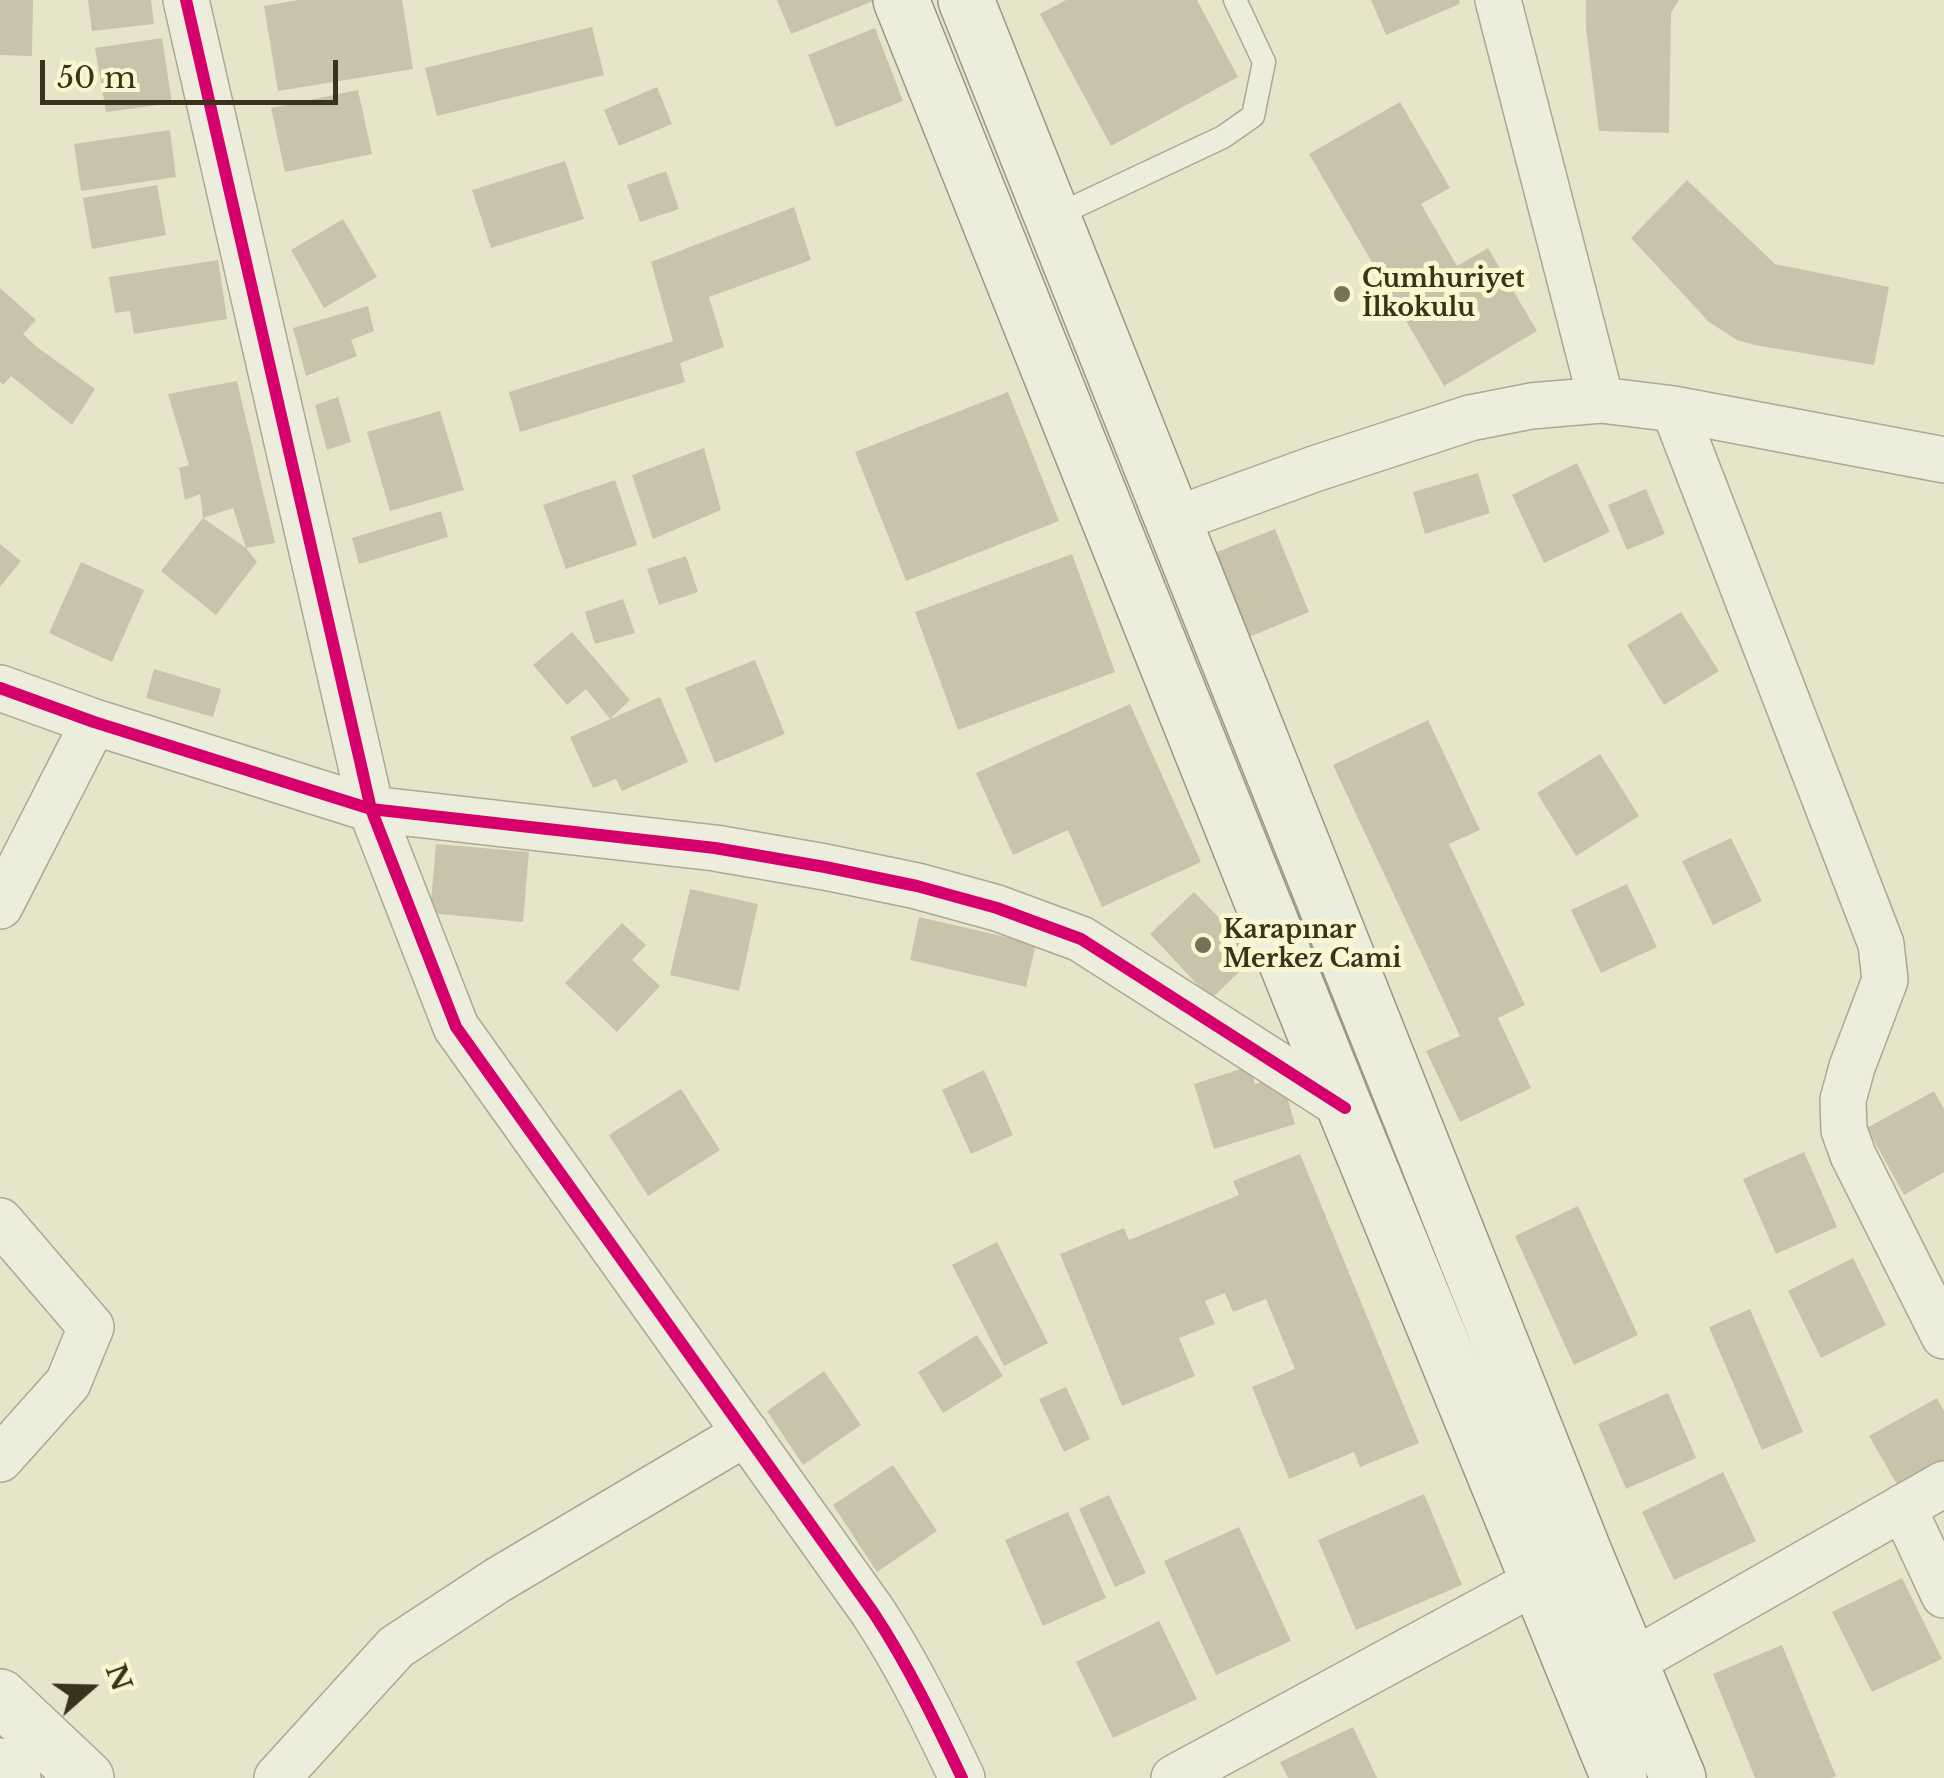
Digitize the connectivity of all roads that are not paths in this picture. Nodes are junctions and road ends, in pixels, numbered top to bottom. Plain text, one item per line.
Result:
1 (186, 0) edge
2 (901, 0) edge
3 (966, 0) edge
4 (1235, 0) edge
5 (1498, 0) edge
6 (1053, 218) junction
7 (1601, 400) junction
8 (1674, 409) junction
9 (1944, 460) edge
10 (1174, 520) junction
11 (0, 688) edge
12 (94, 722) junction
13 (371, 808) junction
14 (0, 906) edge
15 (1345, 1108) junction
16 (0, 1221) edge
17 (1944, 1336) edge
18 (746, 1433) junction
19 (0, 1459) edge
20 (1944, 1484) edge
21 (1904, 1507) junction
22 (1585, 1555) junction
23 (1536, 1580) junction
24 (1944, 1595) edge
25 (1630, 1663) junction
26 (1582, 1689) junction
27 (0, 1697) edge
28 (0, 1766) edge
29 (13, 1778) edge
30 (86, 1778) edge
31 (277, 1778) edge
32 (962, 1778) edge
33 (1174, 1778) edge
34 (1619, 1778) edge
35 (1678, 1778) edge

1 - 13 street
2 - 15 main road
3 - 6 main road
4 - 6 lane
5 - 7 street
6 - 10 main road
7 - 8 street
7 - 10 street
8 - 9 street
8 - 17 street
10 - 22 main road
11 - 12 street
12 - 13 street
12 - 14 street
13 - 15 street
13 - 18 street
15 - 23 main road
16 - 19 street
18 - 31 street
18 - 32 street
20 - 21 street
21 - 24 street
21 - 25 street
22 - 23 main road
22 - 25 main road
23 - 26 main road
23 - 33 street
25 - 26 main road
25 - 35 main road
26 - 34 main road
27 - 30 main road
28 - 29 main road

